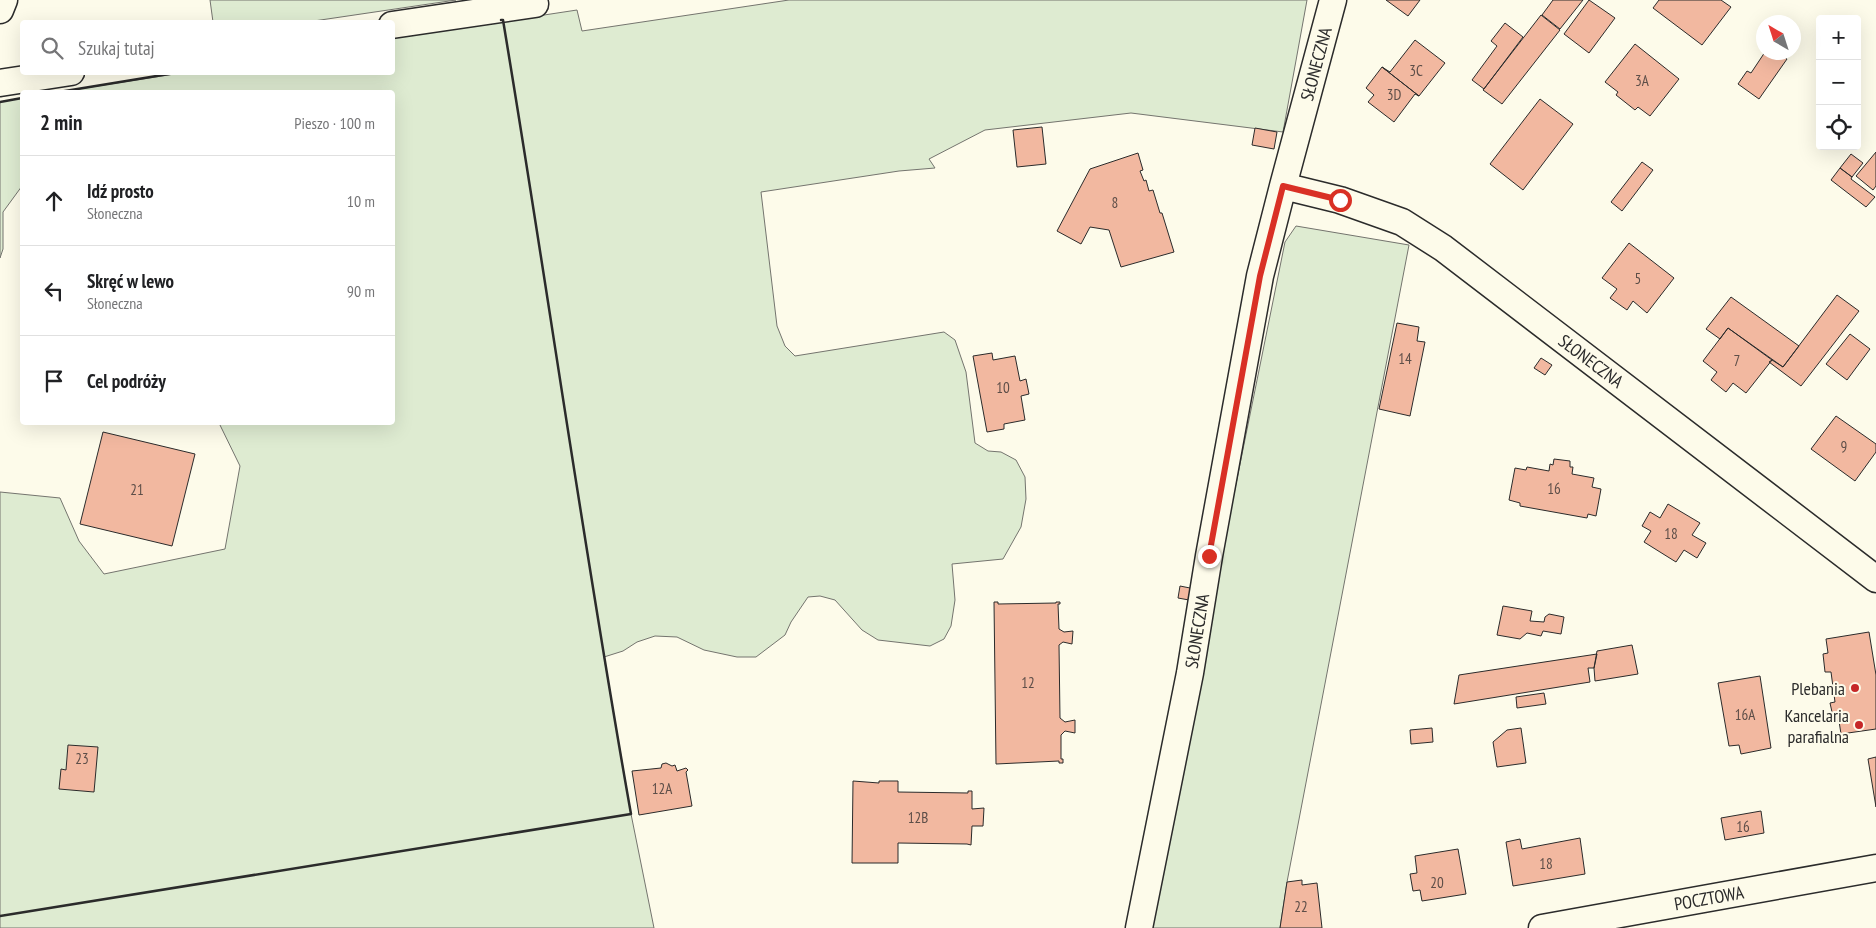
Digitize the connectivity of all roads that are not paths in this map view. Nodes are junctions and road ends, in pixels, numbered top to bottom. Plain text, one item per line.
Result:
1 (4, 0) edge
2 (1333, 0) edge
3 (535, 4) dead end
4 (0, 10) edge
5 (395, 25) edge
6 (52, 75) edge
7 (0, 83) edge
8 (1283, 186) junction
9 (1876, 579) edge
10 (1876, 868) edge
11 (1139, 928) edge
12 (1542, 928) edge

1 - 4 street
2 - 8 street, SŁONECZNA
3 - 5 street
6 - 7 street
8 - 9 street, SŁONECZNA
8 - 11 street, SŁONECZNA
10 - 12 street, POCZTOWA

